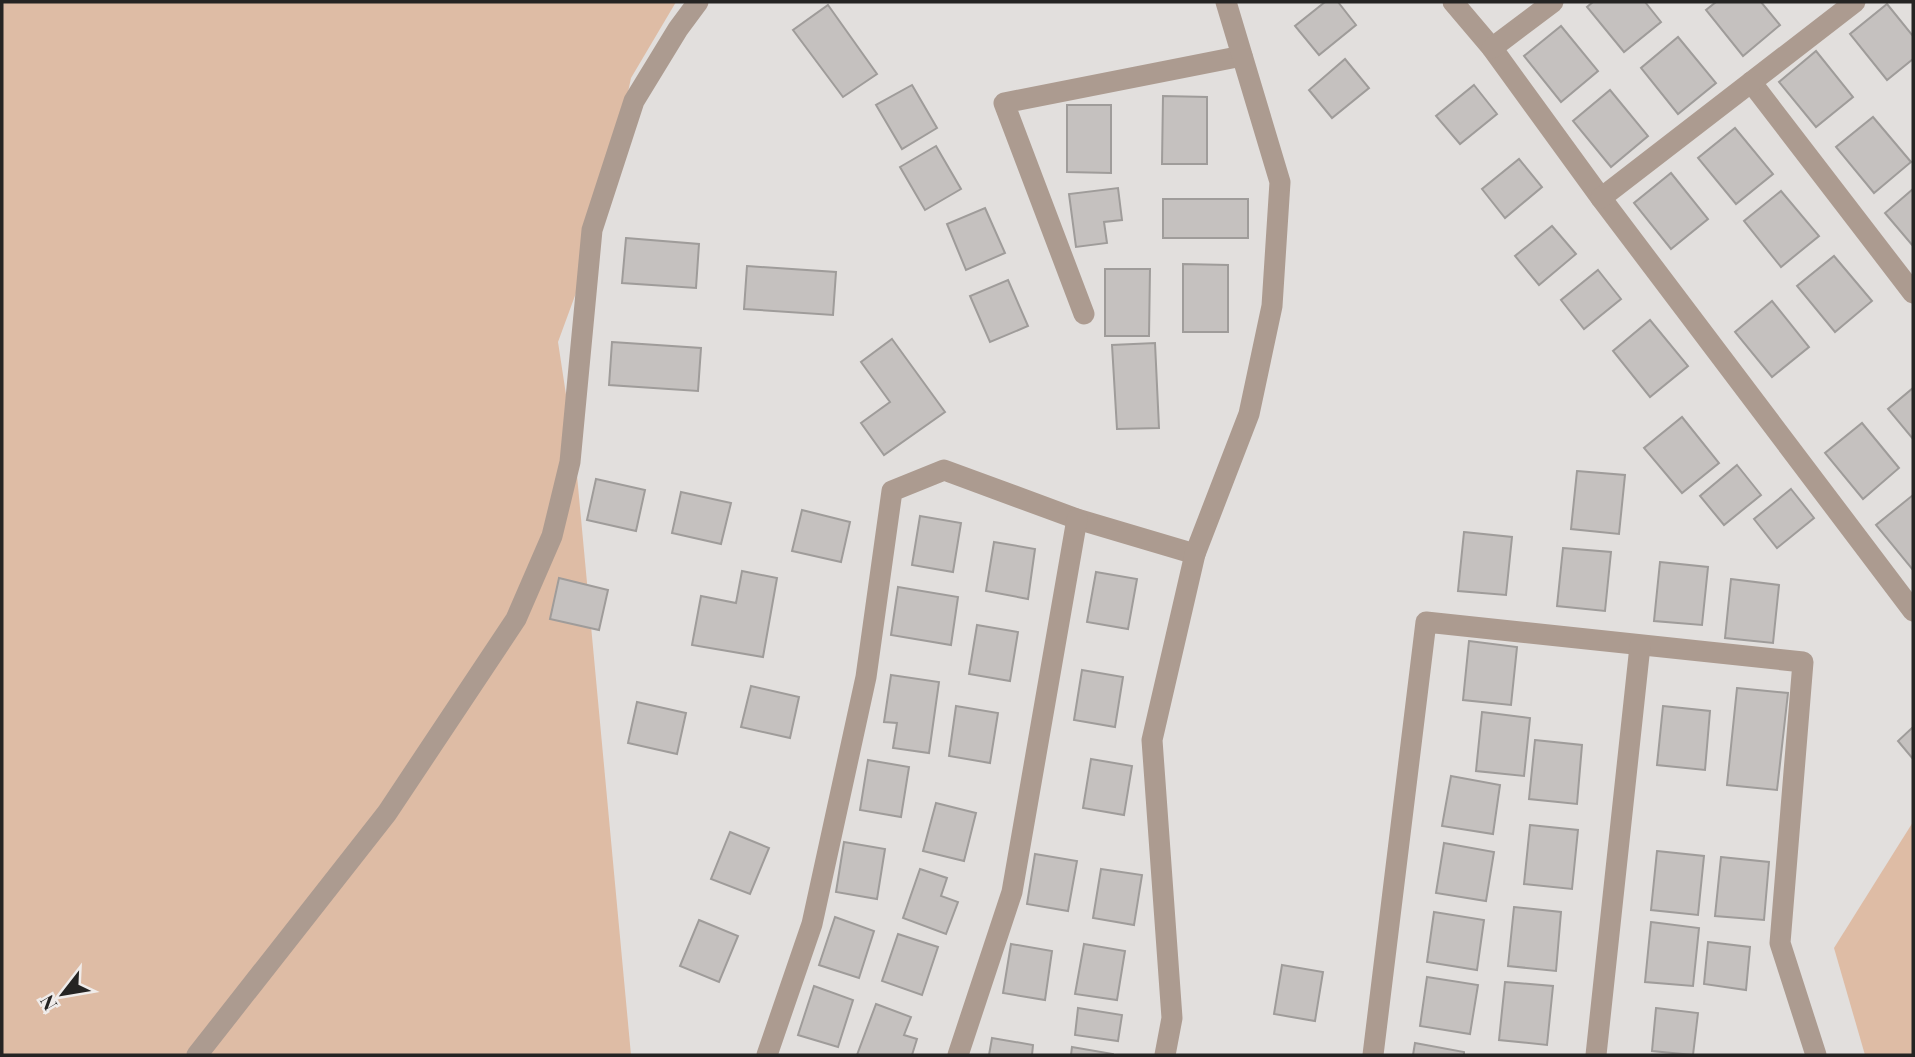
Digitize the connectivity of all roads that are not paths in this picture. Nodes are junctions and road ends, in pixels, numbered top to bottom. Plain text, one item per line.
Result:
1 (698, 2) edge
2 (1226, 2) edge
3 (1453, 2) edge
4 (1553, 2) edge
5 (1855, 2) edge
6 (1492, 48) junction
7 (1241, 56) junction
8 (1751, 82) junction
9 (1601, 198) junction
10 (1913, 293) edge
11 (1083, 314) dead end
12 (1077, 519) junction
13 (1195, 554) junction
14 (1913, 611) edge
15 (1640, 646) junction
16 (197, 1055) edge
17 (767, 1055) edge
18 (958, 1055) edge
19 (1165, 1055) edge
20 (1373, 1055) edge
21 (1596, 1055) edge
22 (1816, 1055) edge

1 - 16 street
2 - 7 street
3 - 6 street
4 - 6 street
5 - 8 street
6 - 9 street
7 - 11 street
7 - 13 street
8 - 9 street
8 - 10 street
9 - 14 street
12 - 13 street
12 - 17 street
12 - 18 street
13 - 19 street
15 - 20 street
15 - 21 street
15 - 22 street

